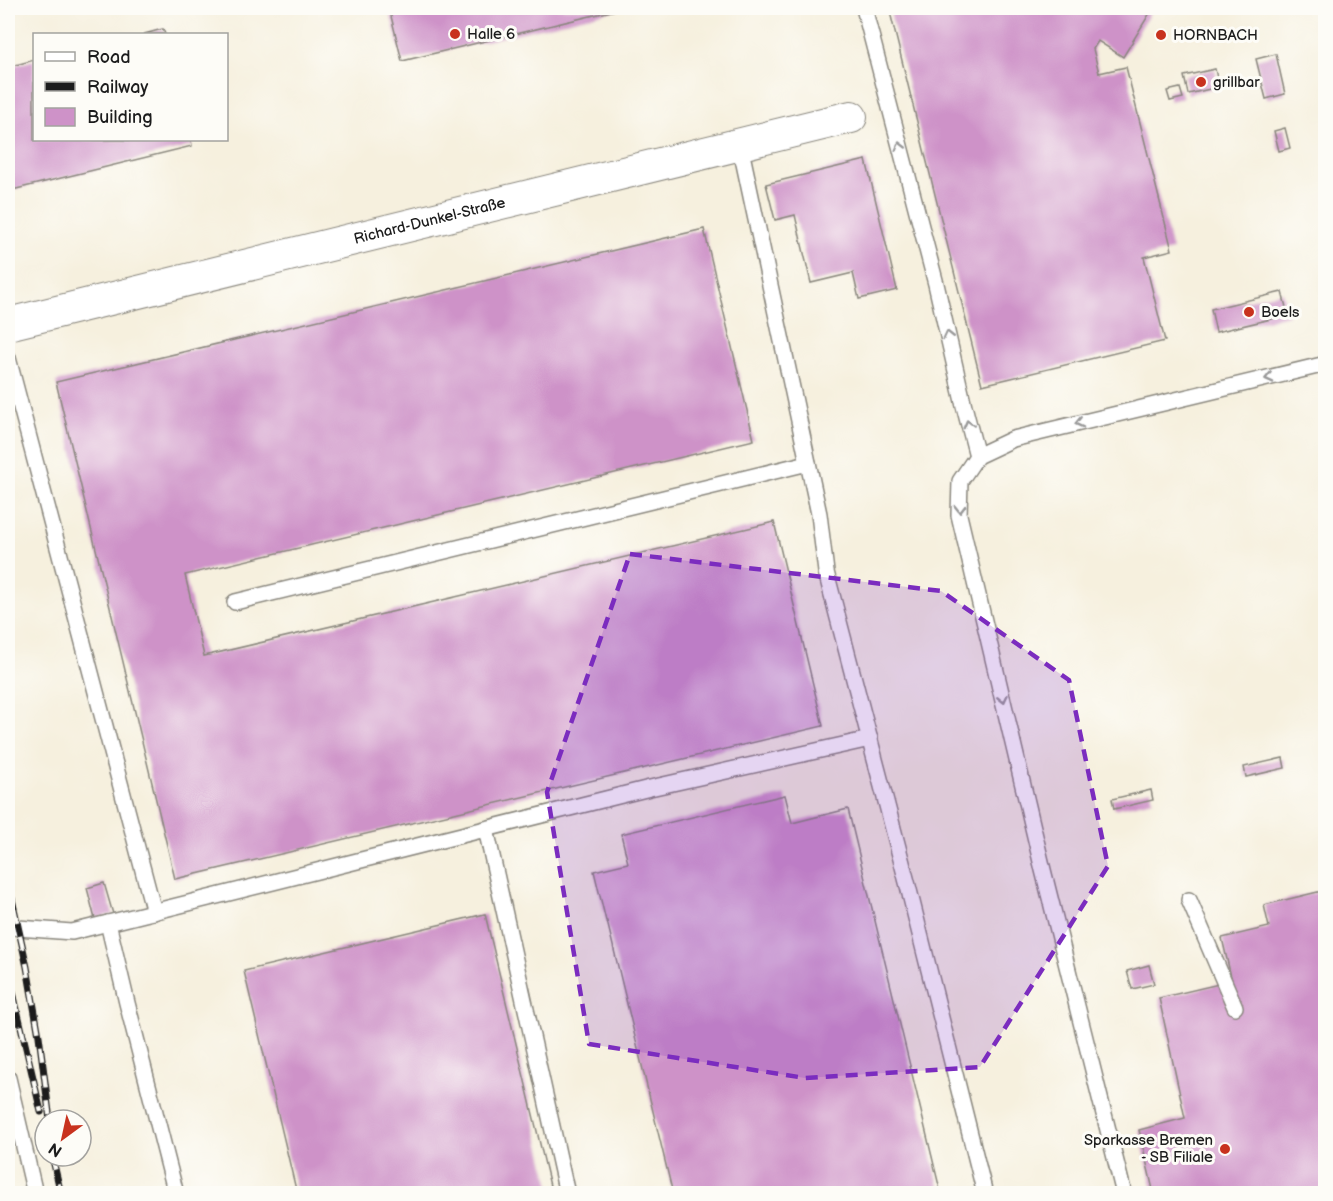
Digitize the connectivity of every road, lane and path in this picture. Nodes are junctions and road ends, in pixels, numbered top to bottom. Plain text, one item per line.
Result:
1 (864, 8) edge
2 (851, 117) dead end
3 (740, 145) junction
4 (8, 324) edge
5 (8, 358) edge
6 (1326, 364) edge
7 (977, 456) junction
8 (808, 463) junction
9 (235, 602) dead end
10 (870, 739) junction
11 (486, 829) junction
12 (1189, 900) dead end
13 (154, 912) junction
14 (108, 923) junction
15 (8, 925) edge
16 (1235, 1007) dead end
17 (8, 1078) edge
18 (35, 1194) edge
19 (176, 1194) edge
20 (567, 1194) edge
21 (985, 1194) edge
22 (1124, 1194) edge

7 -> 1 lane
2 - 3 street, Richard-Dunkel-Straße
3 - 4 street, Richard-Dunkel-Straße
3 - 8 lane
5 - 13 lane
6 -> 7 lane
7 -> 22 lane
8 - 9 lane
8 - 10 lane
10 - 11 lane
10 - 21 lane
11 - 13 lane
11 - 20 lane
12 - 16 lane
13 - 14 lane
14 - 15 lane
14 - 19 lane
17 - 18 lane

